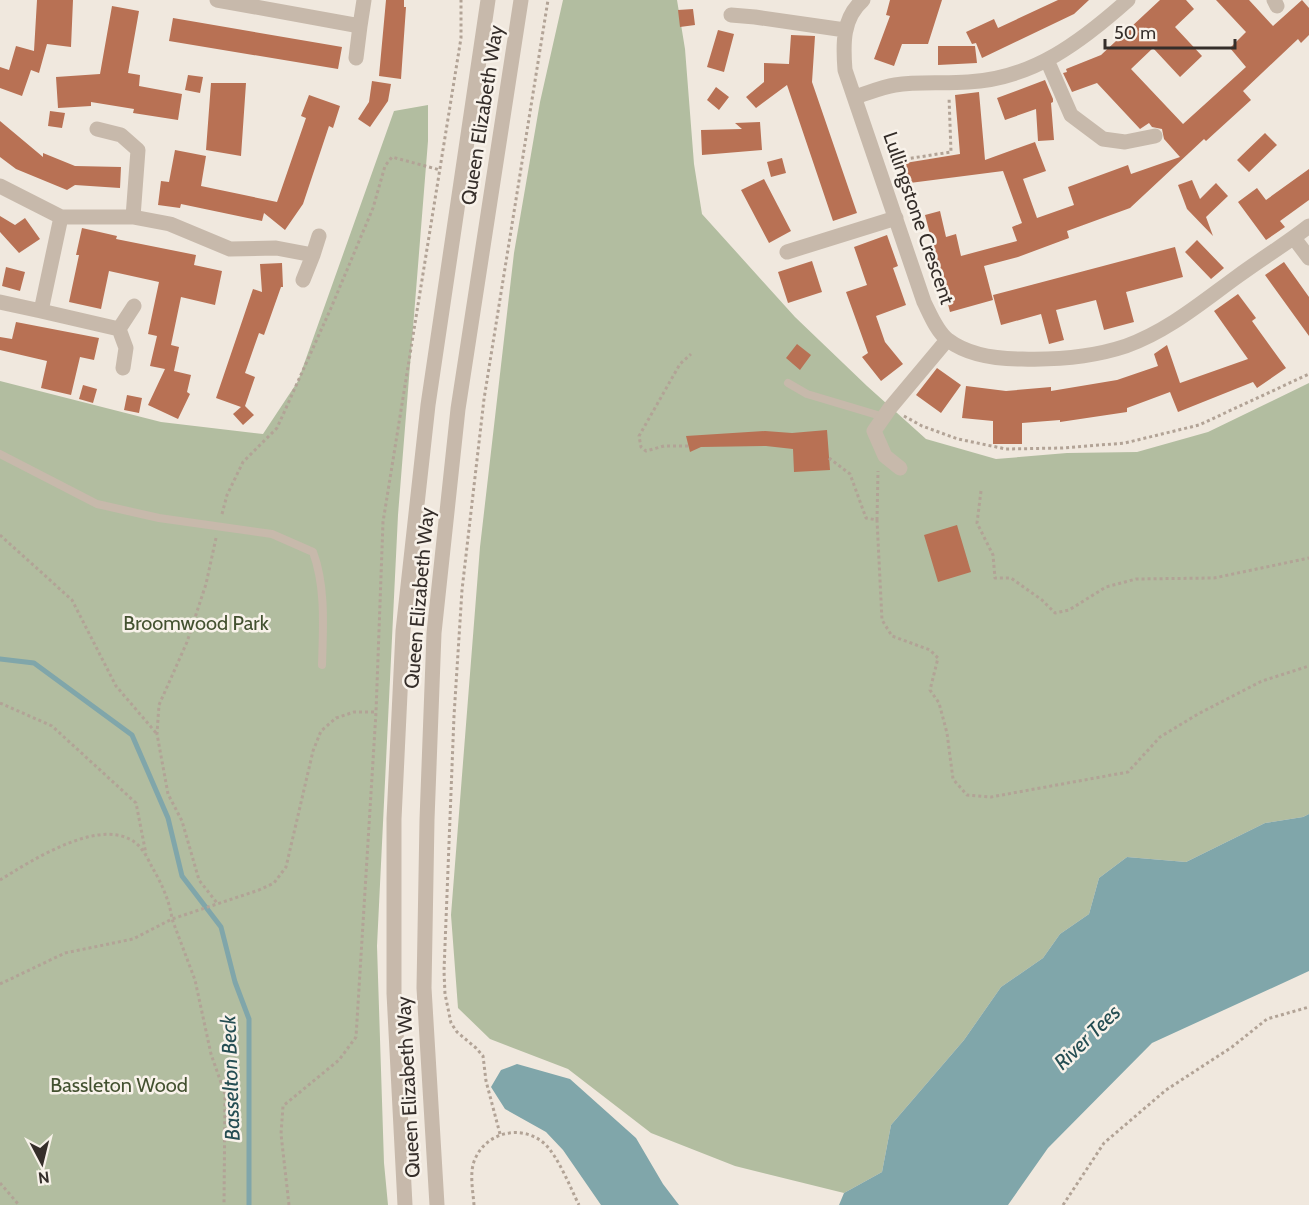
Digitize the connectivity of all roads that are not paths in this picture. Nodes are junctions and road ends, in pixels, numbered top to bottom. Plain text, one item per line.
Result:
1 (217, 0) edge
2 (364, 0) edge
3 (488, 0) edge
4 (521, 0) edge
5 (863, 0) edge
6 (1128, 0) edge
7 (731, 15) dead end
8 (360, 26) junction
9 (844, 30) junction
10 (356, 58) dead end
11 (1047, 60) junction
12 (855, 97) junction
13 (98, 129) dead end
14 (1155, 136) dead end
15 (0, 186) edge
16 (61, 217) junction
17 (133, 217) junction
18 (896, 218) junction
19 (1309, 226) edge
20 (319, 236) dead end
21 (1294, 237) junction
22 (788, 252) dead end
23 (313, 255) junction
24 (1309, 258) edge
25 (303, 280) dead end
26 (0, 302) edge
27 (134, 306) dead end
28 (41, 311) junction
29 (119, 329) junction
30 (947, 340) junction
31 (123, 368) dead end
32 (788, 383) dead end
33 (887, 412) junction
34 (0, 454) edge
35 (900, 468) dead end
36 (322, 665) dead end
37 (405, 1205) edge
38 (437, 1205) edge

1 - 8 street
2 - 8 street
3 - 37 street, Queen Elizabeth Way
4 - 38 street, Queen Elizabeth Way
5 - 9 street, Lullingstone Crescent
6 - 11 street
7 - 9 street
8 - 10 street
9 - 12 street, Lullingstone Crescent
11 - 12 street
11 - 14 street
12 - 18 street, Lullingstone Crescent
13 - 17 street
15 - 16 street
16 - 17 street
16 - 28 street
17 - 23 street
18 - 22 street
18 - 30 street, Lullingstone Crescent
19 - 21 street
20 - 23 street
21 - 24 street
21 - 30 street
23 - 25 street
26 - 28 street
27 - 29 street
28 - 29 street
29 - 31 street
30 - 33 street
32 - 33 lane
33 - 35 street
34 - 36 lane

